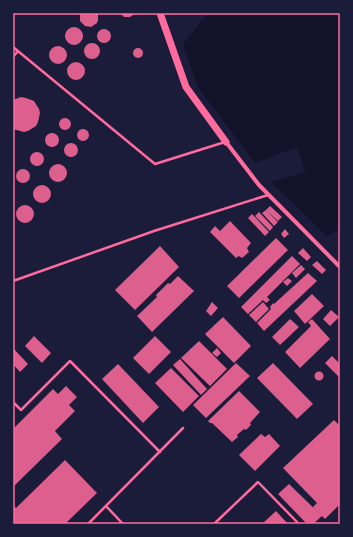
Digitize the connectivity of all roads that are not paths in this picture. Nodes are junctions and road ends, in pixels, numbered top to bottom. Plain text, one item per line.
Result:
1 (160, 13) edge
2 (13, 47) edge
3 (18, 51) junction
4 (13, 57) edge
5 (226, 142) junction
6 (269, 194) junction
7 (340, 267) edge
8 (13, 281) edge
9 (13, 402) edge
10 (183, 428) dead end
11 (160, 452) junction
12 (106, 506) junction
13 (88, 524) edge
14 (123, 524) edge
15 (214, 524) edge
16 (299, 524) edge

1 - 5 main road
2 - 3 lane
3 - 4 lane
3 - 5 lane
5 - 6 street
6 - 7 street
6 - 8 lane
9 - 11 lane
10 - 11 lane
11 - 12 lane
12 - 13 lane
12 - 14 lane
15 - 16 lane

